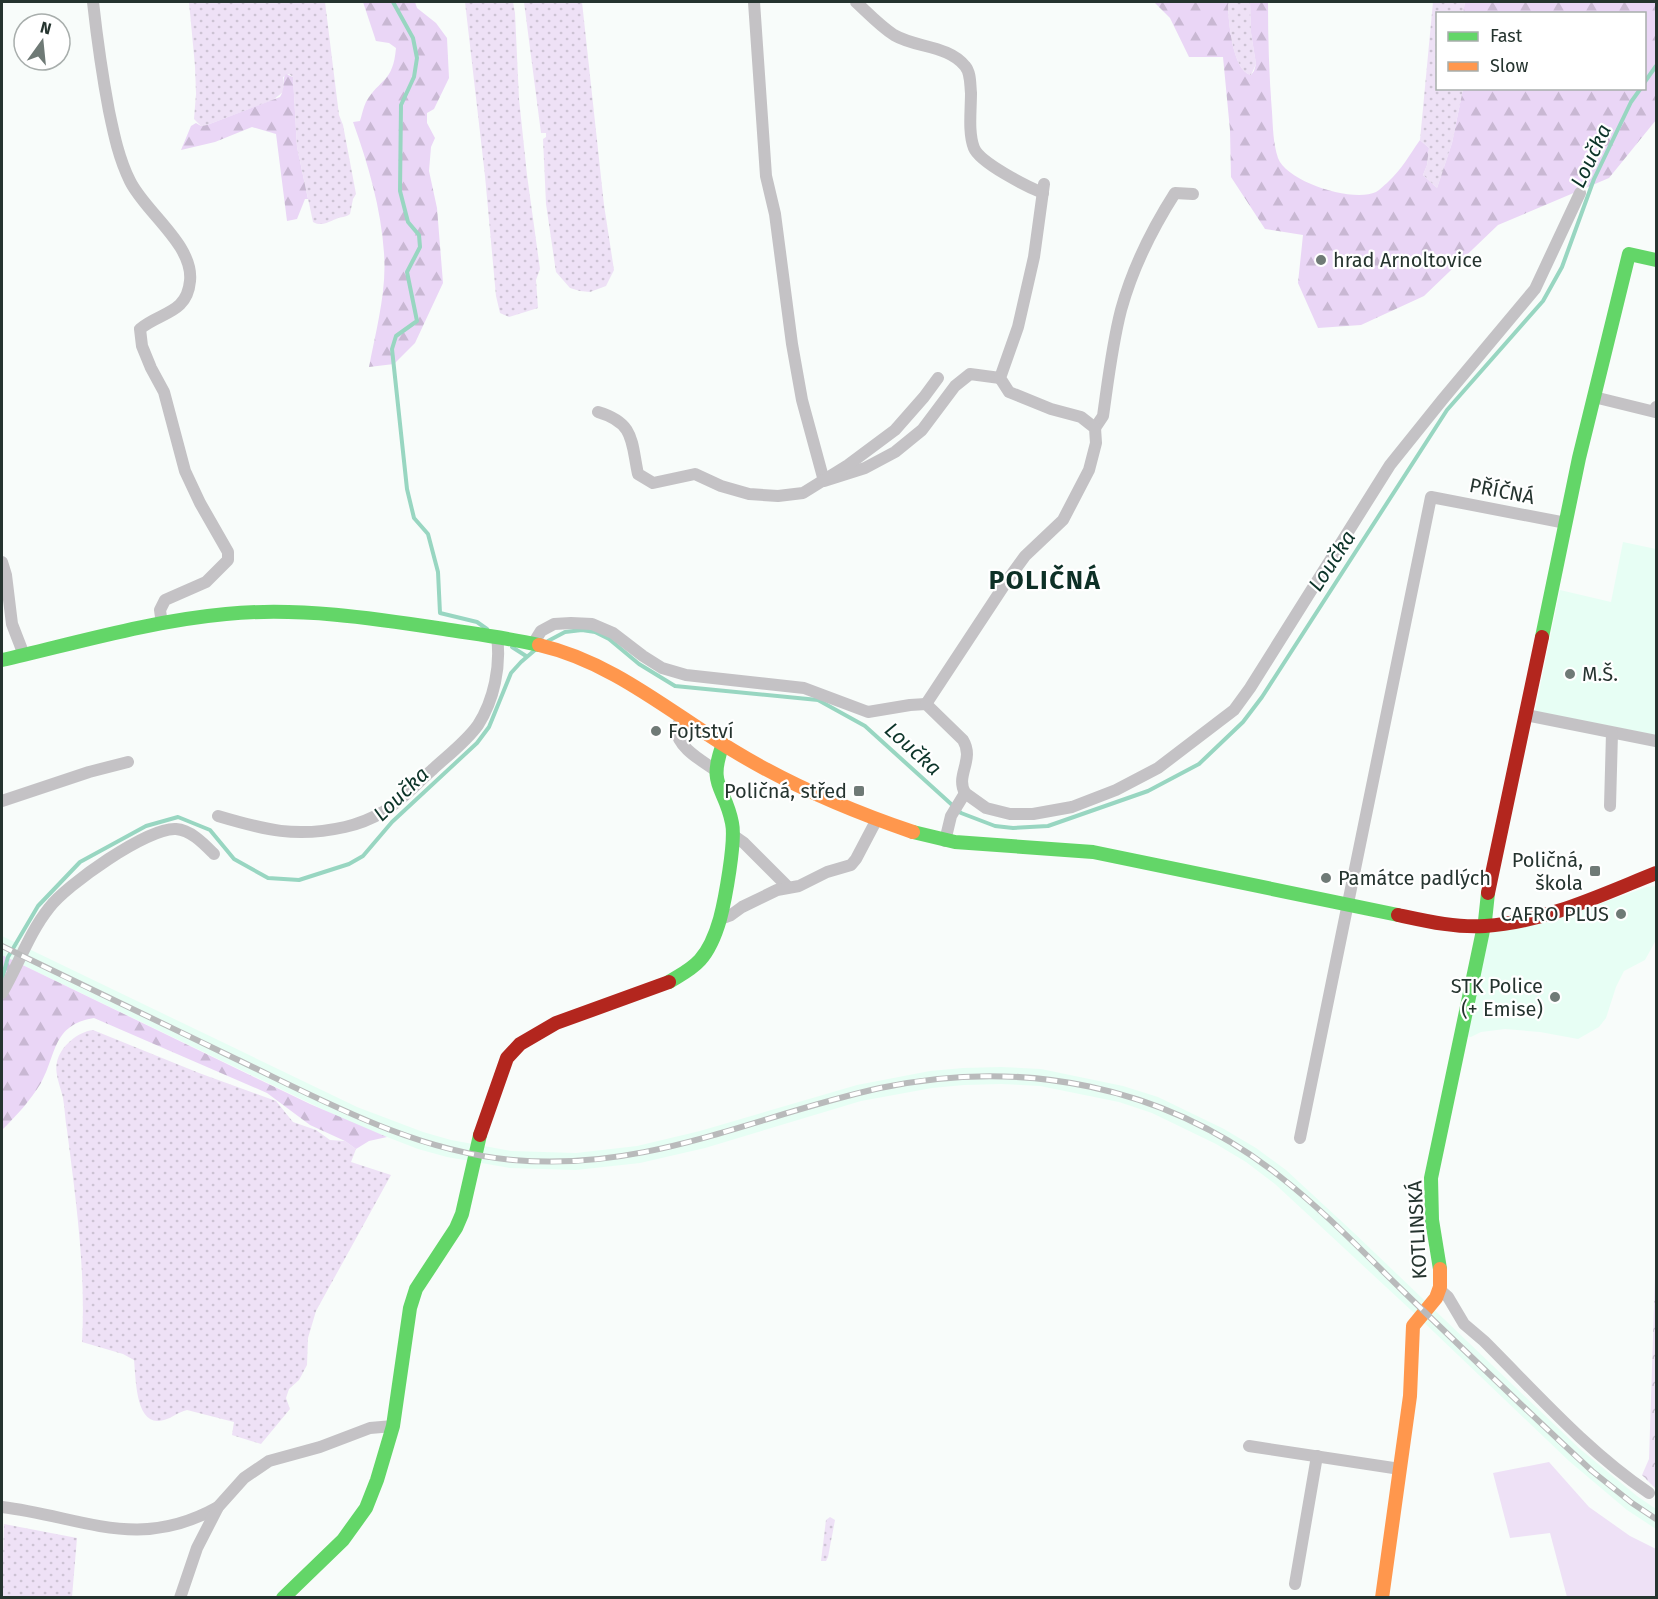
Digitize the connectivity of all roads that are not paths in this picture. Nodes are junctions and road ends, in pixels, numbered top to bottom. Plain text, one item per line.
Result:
1 (93, 2) edge
2 (754, 2) edge
3 (856, 2) edge
4 (1580, 193) dead end
5 (1193, 194) dead end
6 (1656, 260) edge
7 (938, 378) dead end
8 (1000, 378) junction
9 (1594, 397) junction
10 (1656, 407) edge
11 (598, 412) dead end
12 (1095, 428) junction
13 (824, 481) junction
14 (1566, 523) junction
15 (2, 562) edge
16 (162, 624) junction
17 (497, 637) junction
18 (534, 644) junction
19 (24, 655) junction
20 (2, 660) edge
21 (926, 705) junction
22 (1526, 715) junction
23 (682, 717) junction
24 (1612, 733) junction
25 (1656, 741) edge
26 (723, 744) junction
27 (129, 762) dead end
28 (715, 770) junction
29 (962, 798) junction
30 (2, 801) edge
31 (1610, 806) dead end
32 (218, 816) dead end
33 (877, 819) junction
34 (734, 836) junction
35 (945, 841) junction
36 (214, 854) dead end
37 (1656, 873) edge
38 (788, 887) junction
39 (1347, 905) junction
40 (720, 919) junction
41 (1484, 926) junction
42 (2, 993) edge
43 (1300, 1138) dead end
44 (1440, 1290) junction
45 (393, 1426) junction
46 (1249, 1446) dead end
47 (1317, 1456) junction
48 (1400, 1469) junction
49 (1649, 1493) dead end
50 (2, 1507) edge
51 (218, 1507) junction
52 (1295, 1584) dead end
53 (180, 1598) edge
54 (283, 1598) edge
55 (1382, 1598) edge

1 - 16 street
2 - 13 street
3 - 8 street
4 - 29 street
5 - 12 street
6 - 9 street, KOTLINSKÁ
7 - 13 street
8 - 12 street
8 - 13 street
9 - 10 street
9 - 14 street, KOTLINSKÁ
11 - 13 street
12 - 21 street
14 - 22 street, KOTLINSKÁ
14 - 39 street, PŘÍČNÁ
15 - 19 street
16 - 17 street
16 - 19 street
17 - 18 street
17 - 32 street
18 - 21 street
18 - 23 street
19 - 20 street
21 - 29 street
22 - 24 street
22 - 41 street, KOTLINSKÁ
23 - 26 street
23 - 28 street
24 - 25 street
24 - 31 street
26 - 28 street
26 - 33 street
27 - 30 street
28 - 34 street
29 - 35 street
33 - 35 street
33 - 38 street
34 - 38 street
34 - 40 street
35 - 39 street
36 - 42 street
37 - 41 street
38 - 40 street
39 - 41 street
39 - 43 street
40 - 45 street
41 - 44 street, KOTLINSKÁ
44 - 48 street, KOTLINSKÁ
44 - 49 street
45 - 51 street
45 - 54 street
46 - 47 street
47 - 48 street
47 - 52 street
48 - 55 street, KOTLINSKÁ
50 - 51 street
51 - 53 street

